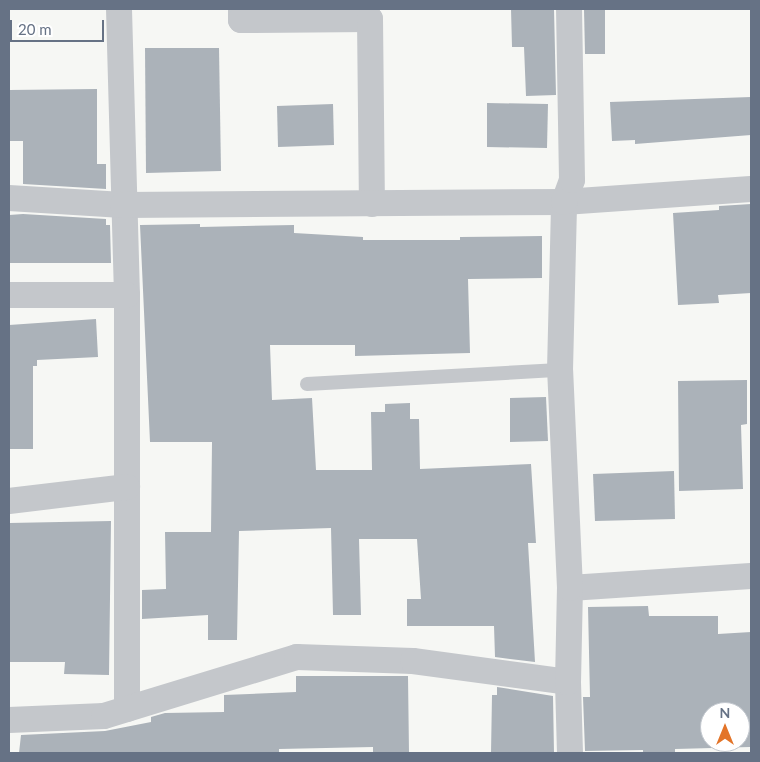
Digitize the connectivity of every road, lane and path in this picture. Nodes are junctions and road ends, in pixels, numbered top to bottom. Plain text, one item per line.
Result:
1 (119, 9) edge
2 (241, 9) edge
3 (569, 9) edge
4 (751, 189) edge
5 (9, 198) edge
6 (564, 202) junction
7 (372, 204) junction
8 (123, 205) junction
9 (9, 295) edge
10 (127, 295) junction
11 (560, 370) junction
12 (306, 384) dead end
13 (127, 488) junction
14 (9, 501) edge
15 (751, 576) edge
16 (570, 588) junction
17 (568, 682) junction
18 (127, 709) junction
19 (9, 720) edge
20 (570, 753) edge

1 - 8 street
2 - 7 street
3 - 6 street
4 - 6 street
5 - 8 street
6 - 7 street
6 - 11 street
7 - 8 street
8 - 10 street
9 - 10 street
10 - 13 street
11 - 12 lane
11 - 16 street
13 - 14 street
13 - 18 street
15 - 16 street
16 - 17 street
17 - 18 street
17 - 20 street
18 - 19 street

